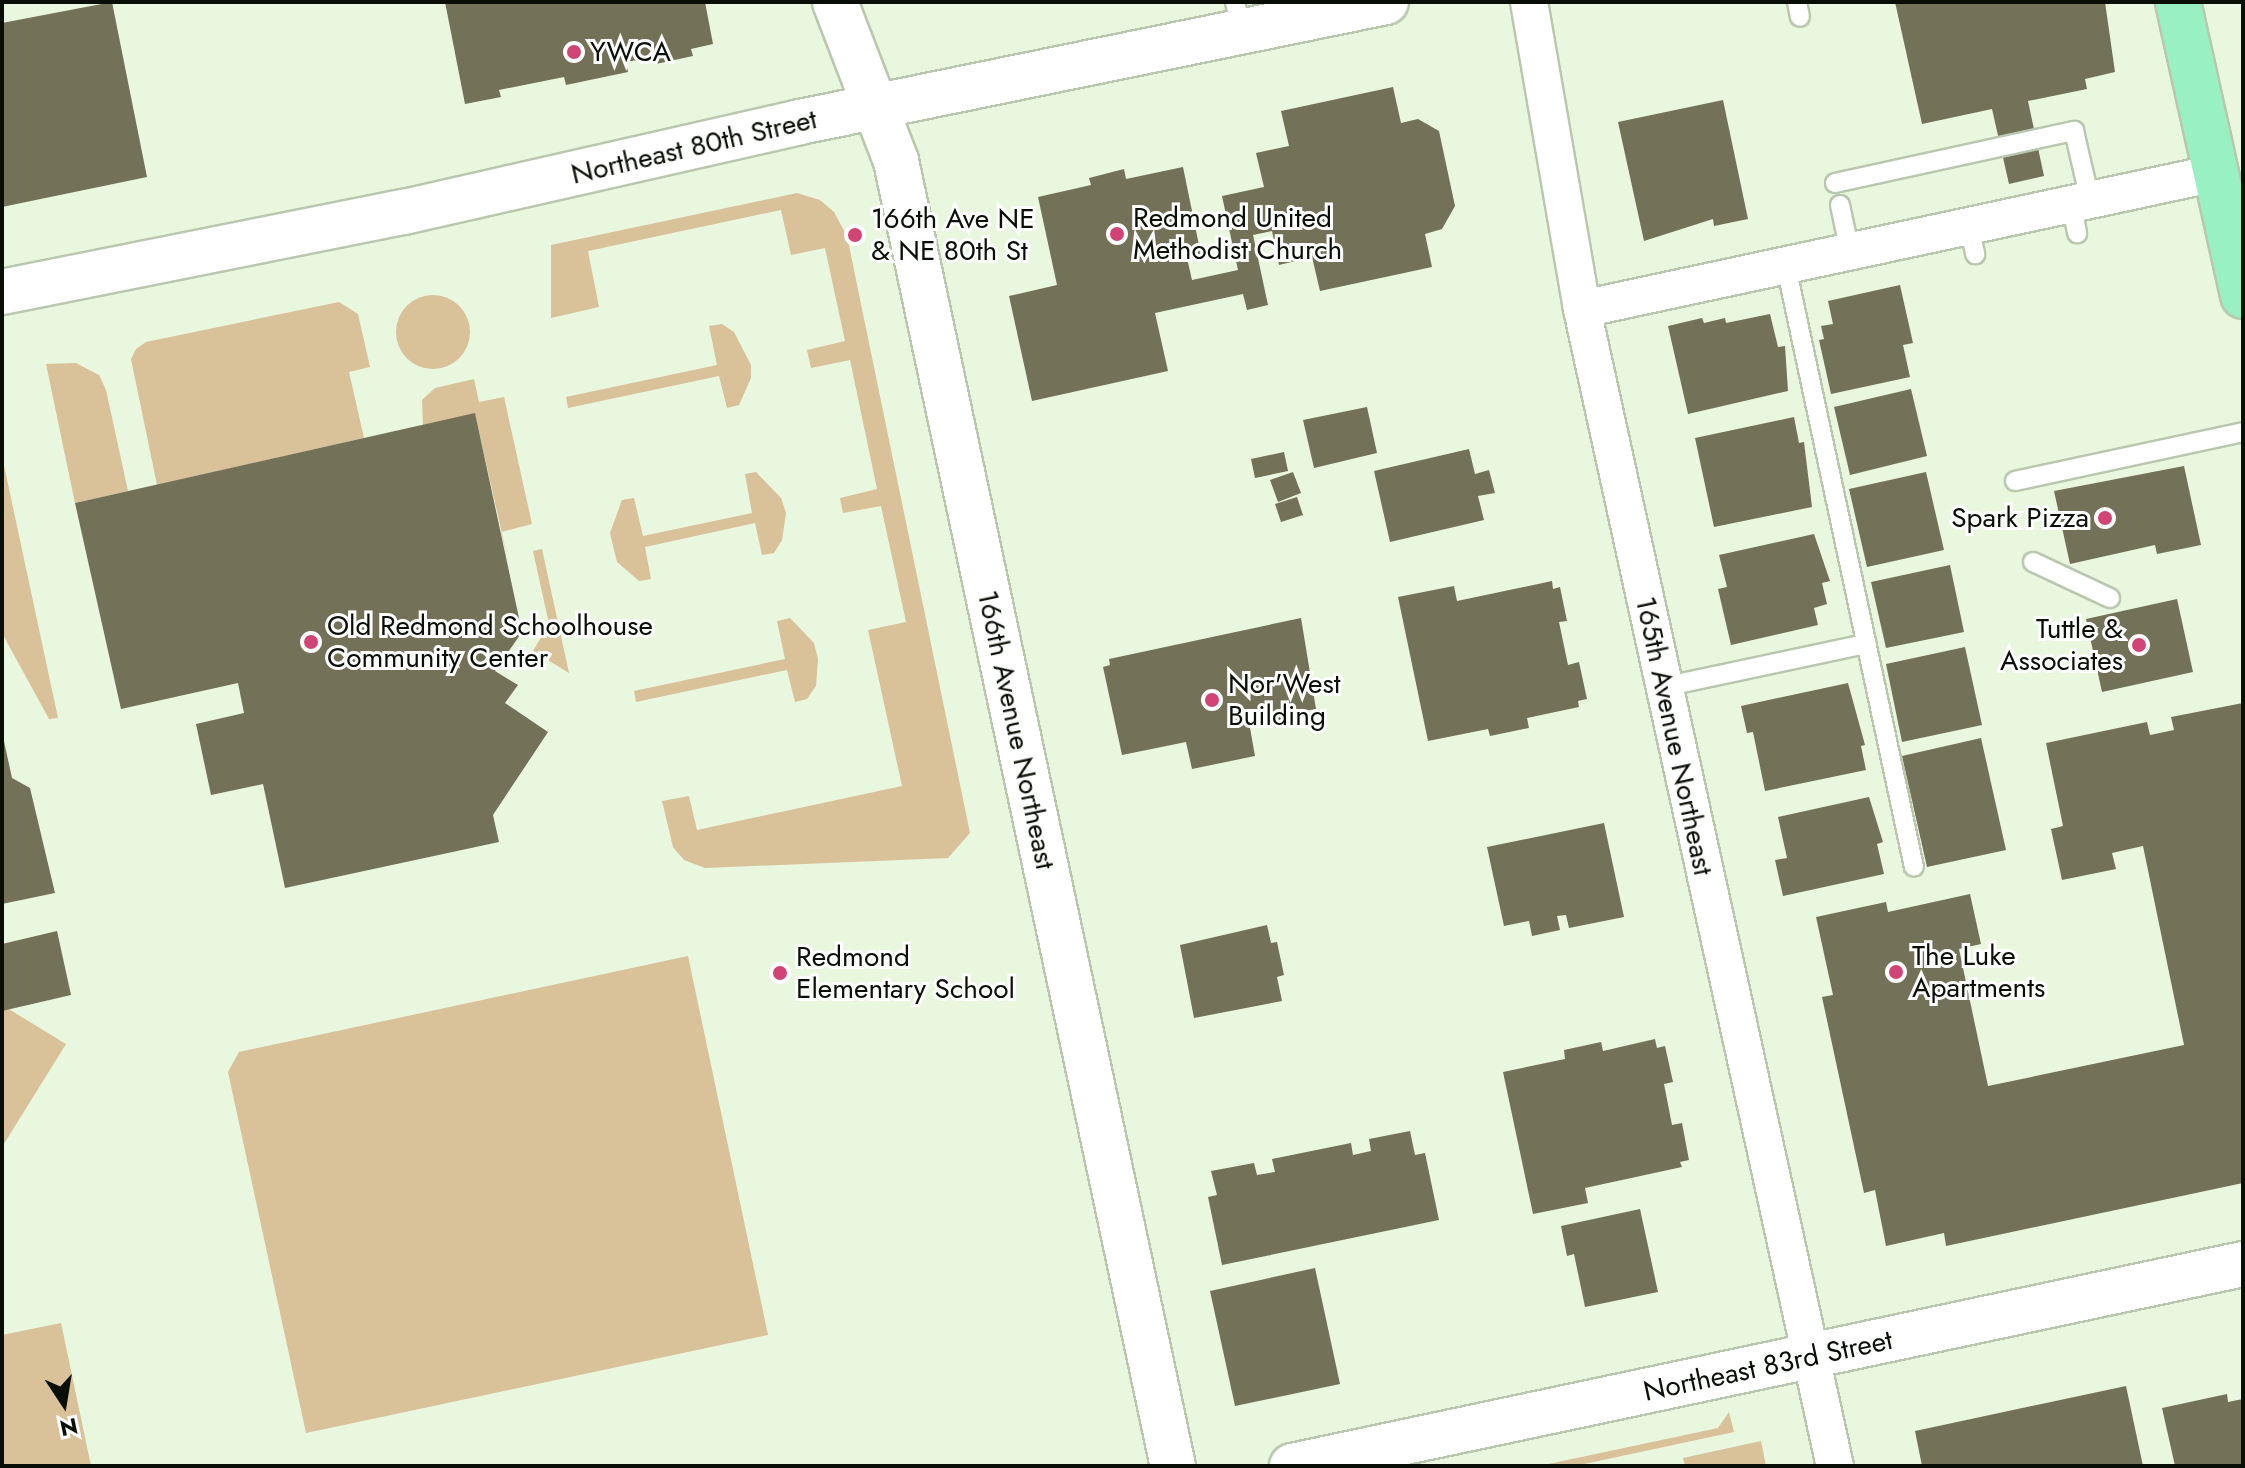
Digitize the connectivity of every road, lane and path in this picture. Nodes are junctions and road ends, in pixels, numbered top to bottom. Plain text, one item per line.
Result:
1 (835, 2) edge
2 (1386, 2) edge
3 (1529, 2) edge
4 (2178, 2) edge
5 (1238, 18) edge
6 (877, 108) junction
7 (2216, 173) junction
8 (1835, 183) dead end
9 (1840, 205) dead end
10 (2079, 213) junction
11 (1850, 252) junction
12 (1786, 266) junction
13 (2, 292) edge
14 (2243, 296) edge
15 (1582, 309) junction
16 (2243, 432) edge
17 (2015, 481) dead end
18 (2033, 562) dead end
19 (2110, 598) dead end
20 (1866, 644) junction
21 (1663, 687) junction
22 (1914, 867) dead end
23 (2243, 1264) edge
24 (1812, 1356) junction
25 (1173, 1466) edge
26 (1292, 1466) edge
27 (1835, 1466) edge

1 - 6 street, 166th Avenue Northeast
2 - 5 street, Northeast 80th Street
3 - 15 street, 165th Avenue Northeast
4 - 7 main road
5 - 6 street, Northeast 80th Street
6 - 13 street, Northeast 80th Street
6 - 25 street, 166th Avenue Northeast
7 - 10 street
7 - 14 main road
8 - 10 lane
9 - 11 lane
10 - 11 street
11 - 12 street
12 - 15 street
12 - 20 lane
15 - 21 street, 165th Avenue Northeast
16 - 17 lane
18 - 19 lane
20 - 21 lane
20 - 22 lane
21 - 24 street, 165th Avenue Northeast
23 - 24 street, Northeast 83rd Street
24 - 26 street, Northeast 83rd Street
24 - 27 street, 165th Avenue Northeast

